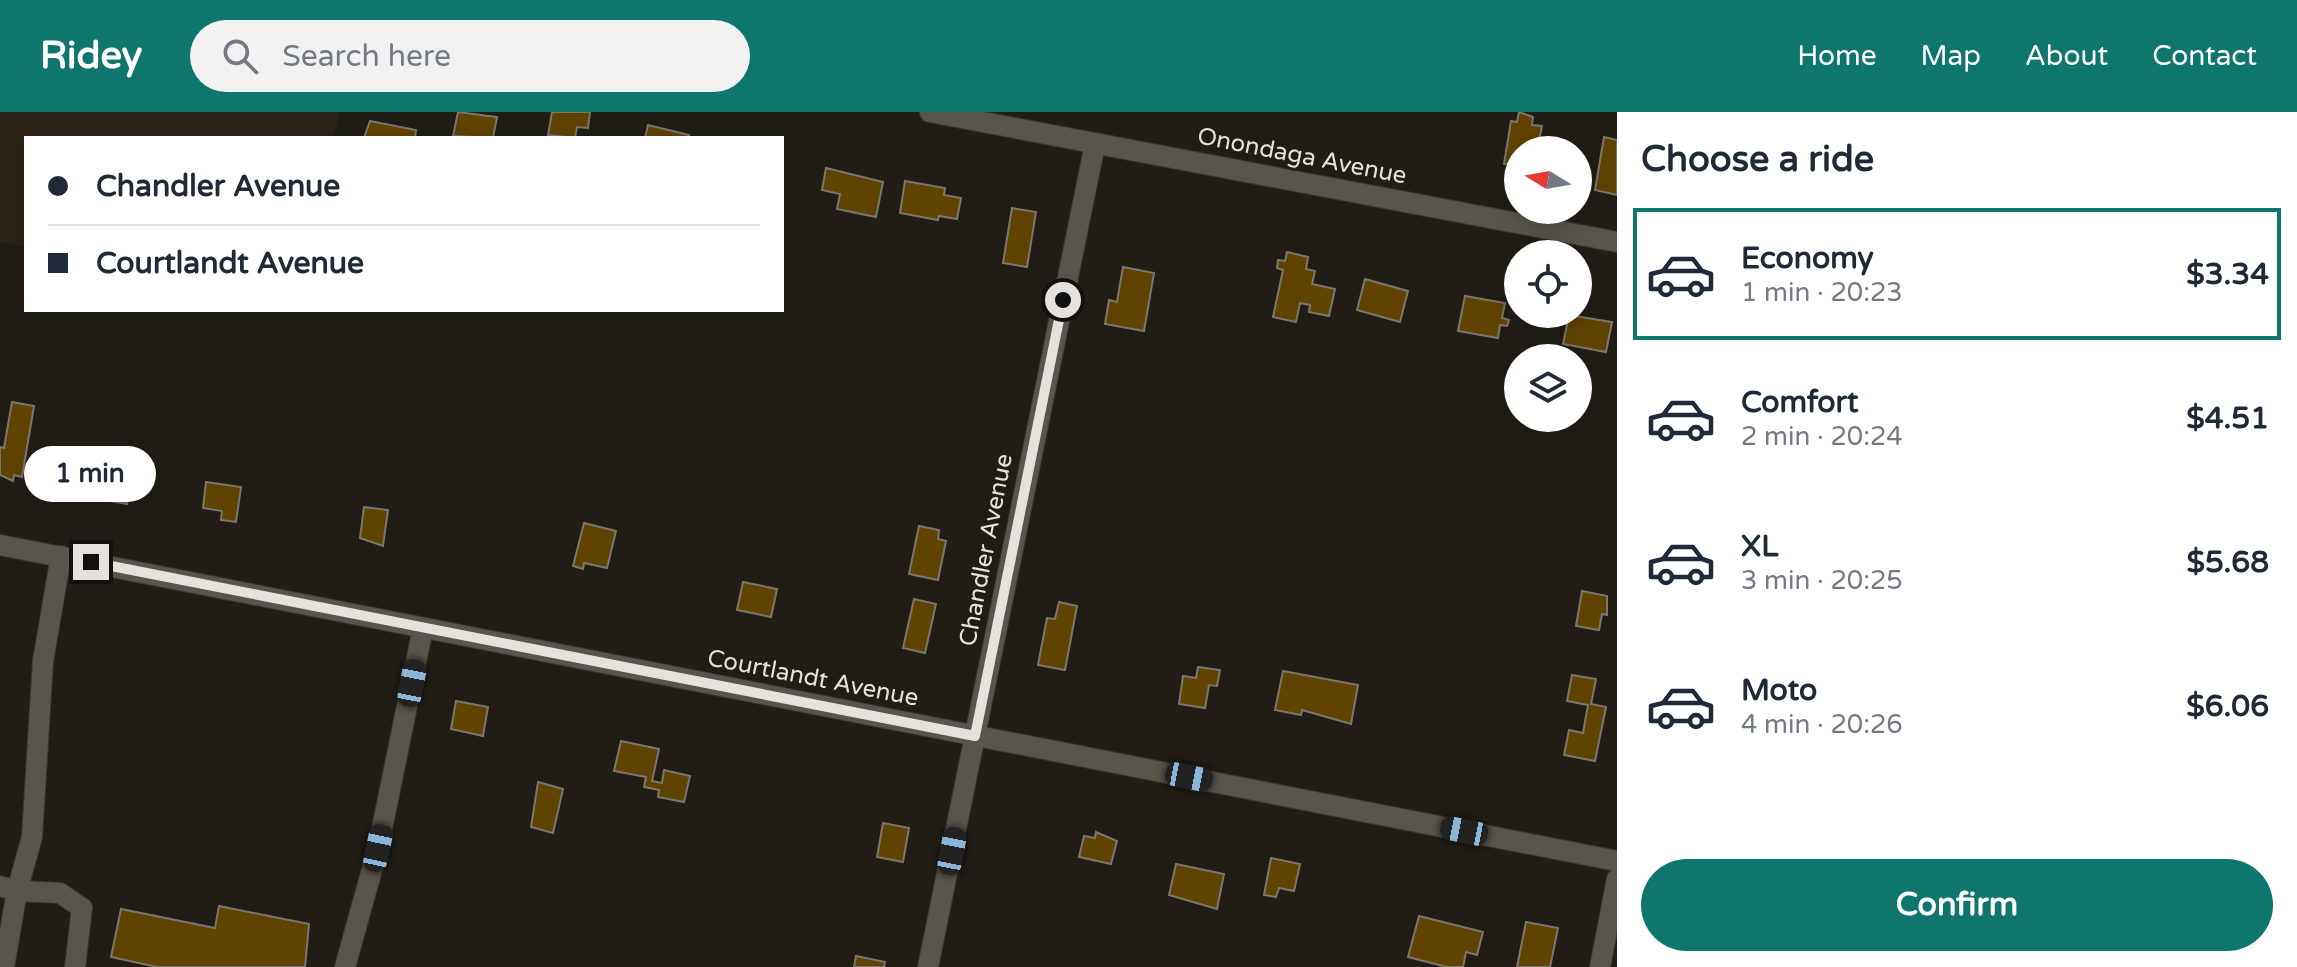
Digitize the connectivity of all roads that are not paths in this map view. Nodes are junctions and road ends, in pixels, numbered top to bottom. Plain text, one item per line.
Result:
1 (930, 112) edge
2 (1095, 144) junction
3 (1617, 242) edge
4 (0, 545) edge
5 (61, 556) junction
6 (423, 628) junction
7 (975, 736) junction
8 (1617, 861) edge
9 (1617, 879) edge
10 (8, 889) edge
11 (4, 967) edge
12 (75, 967) edge
13 (345, 967) edge
14 (928, 967) edge
15 (1600, 967) edge

1 - 2 street, Onondaga Avenue
2 - 3 street, Onondaga Avenue
2 - 7 street, Chandler Avenue
4 - 5 street, Courtlandt Avenue
5 - 6 street, Courtlandt Avenue
5 - 10 street
6 - 7 street, Courtlandt Avenue
6 - 13 street
7 - 8 street, Courtlandt Avenue
7 - 14 street, Chandler Avenue
9 - 15 street
10 - 11 street
10 - 12 street

